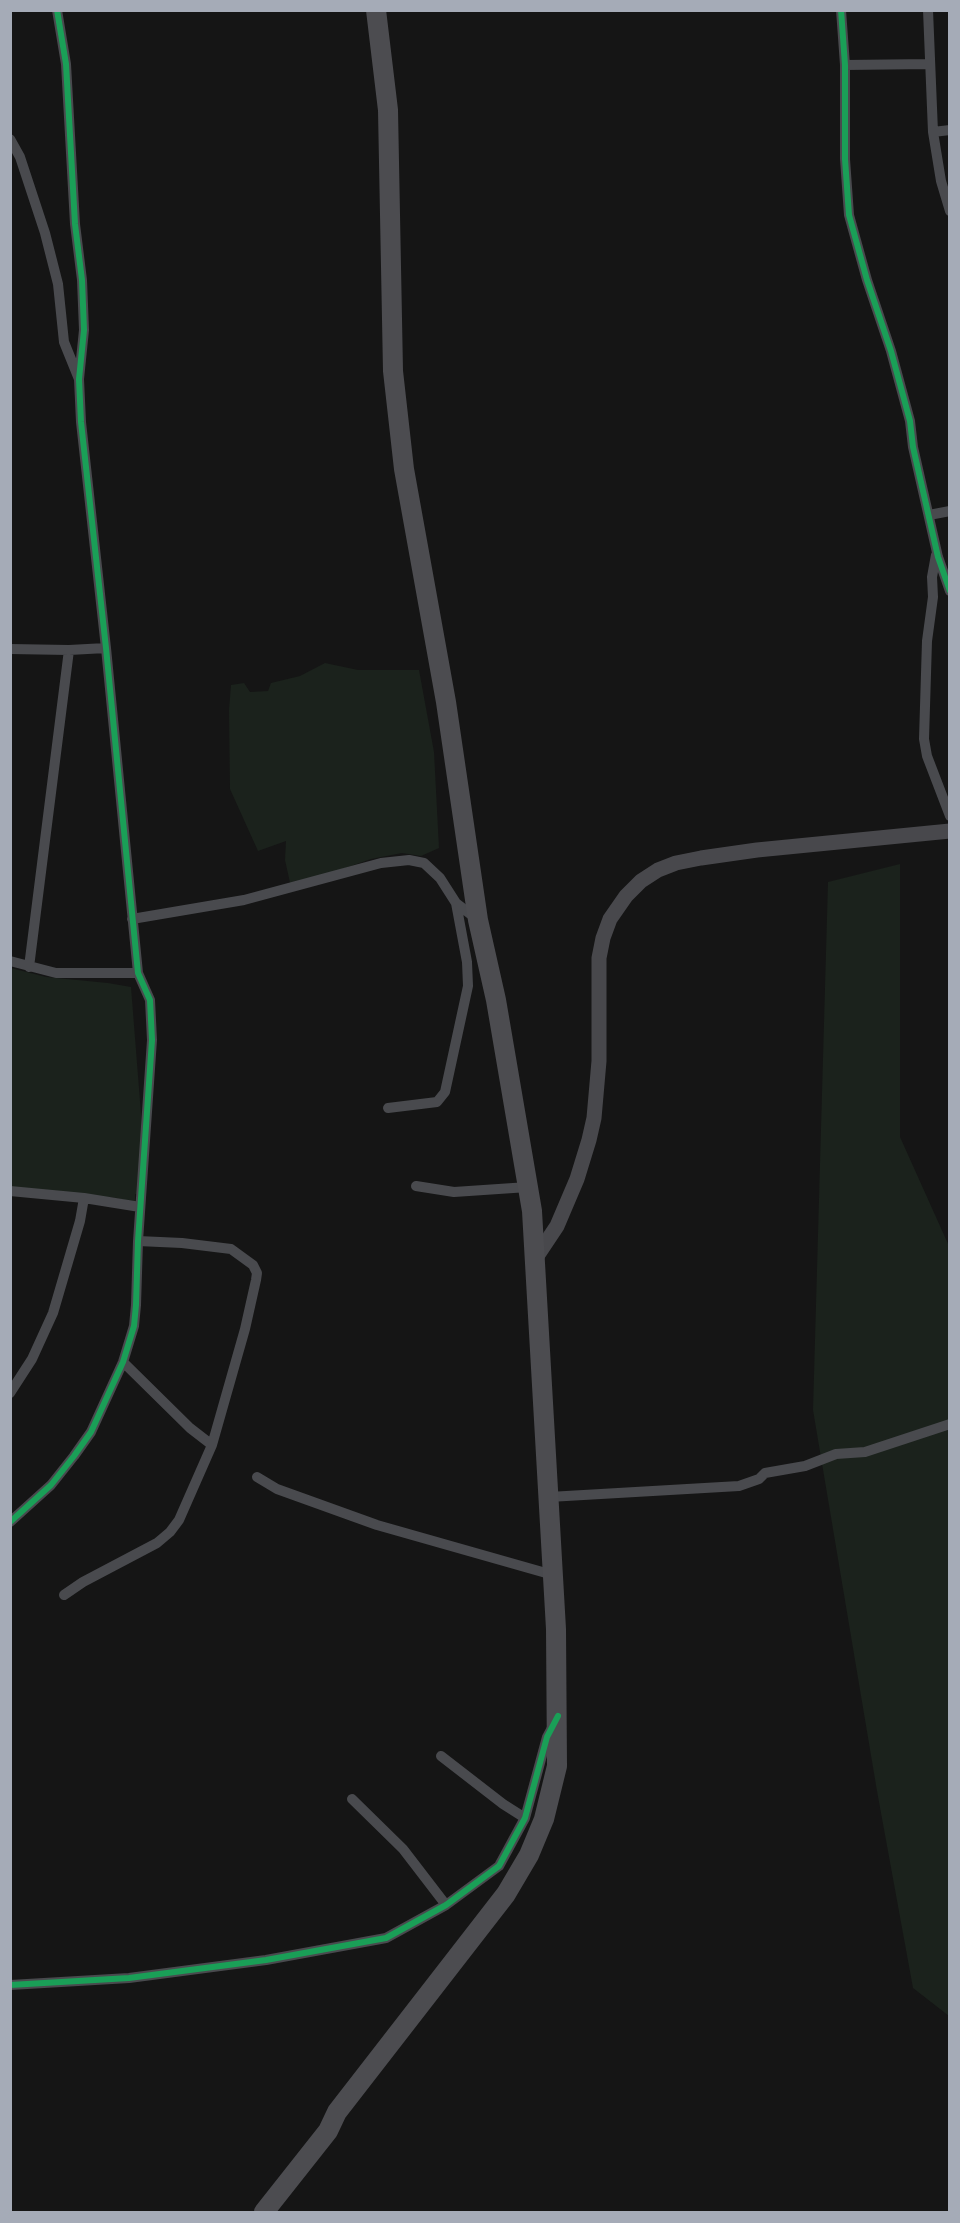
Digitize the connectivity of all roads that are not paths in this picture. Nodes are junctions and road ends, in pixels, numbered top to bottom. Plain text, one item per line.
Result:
1 (57, 10) edge
2 (376, 10) edge
3 (841, 10) edge
4 (928, 10) edge
5 (930, 64) junction
6 (845, 65) junction
7 (950, 130) edge
8 (933, 132) junction
9 (10, 139) edge
10 (950, 211) edge
11 (79, 379) junction
12 (950, 511) edge
13 (929, 515) junction
14 (937, 550) junction
15 (950, 591) edge
16 (106, 648) junction
17 (10, 649) edge
18 (69, 650) junction
19 (950, 816) edge
20 (950, 831) edge
21 (456, 903) junction
22 (132, 919) junction
23 (478, 920) junction
24 (10, 961) edge
25 (29, 967) junction
26 (138, 973) junction
27 (388, 1108) dead end
28 (416, 1186) dead end
29 (528, 1187) junction
30 (10, 1191) edge
31 (84, 1198) junction
32 (140, 1207) junction
33 (138, 1241) junction
34 (535, 1259) junction
35 (123, 1362) junction
36 (10, 1393) edge
37 (950, 1424) edge
38 (212, 1445) junction
39 (257, 1477) dead end
40 (549, 1497) junction
41 (10, 1522) edge
42 (553, 1575) junction
43 (64, 1595) dead end
44 (558, 1716) junction
45 (441, 1755) dead end
46 (352, 1799) dead end
47 (525, 1818) junction
48 (446, 1905) junction
49 (10, 1985) edge
50 (264, 2212) edge

1 - 11 street
2 - 23 highway
3 - 6 street
4 - 5 street
5 - 6 street
5 - 8 street
6 - 13 street
7 - 8 street
8 - 10 street
9 - 11 street
11 - 16 street
12 - 13 street
13 - 14 street
14 - 15 street
14 - 19 street
16 - 18 street
16 - 22 street
17 - 18 street
18 - 25 street
20 - 34 main road
21 - 22 street
21 - 23 street
21 - 27 street
22 - 26 street
23 - 29 highway
24 - 25 street
25 - 26 street
26 - 32 street
28 - 29 street
29 - 34 highway
30 - 31 street
31 - 32 street
31 - 36 street
32 - 33 street
33 - 35 street
33 - 38 street
34 - 40 highway
35 - 38 street
35 - 41 street
37 - 40 street
38 - 43 street
39 - 42 street
40 - 42 highway
42 - 44 highway
44 - 47 street
44 - 50 highway
45 - 47 street
46 - 48 street
47 - 48 street
48 - 49 street

